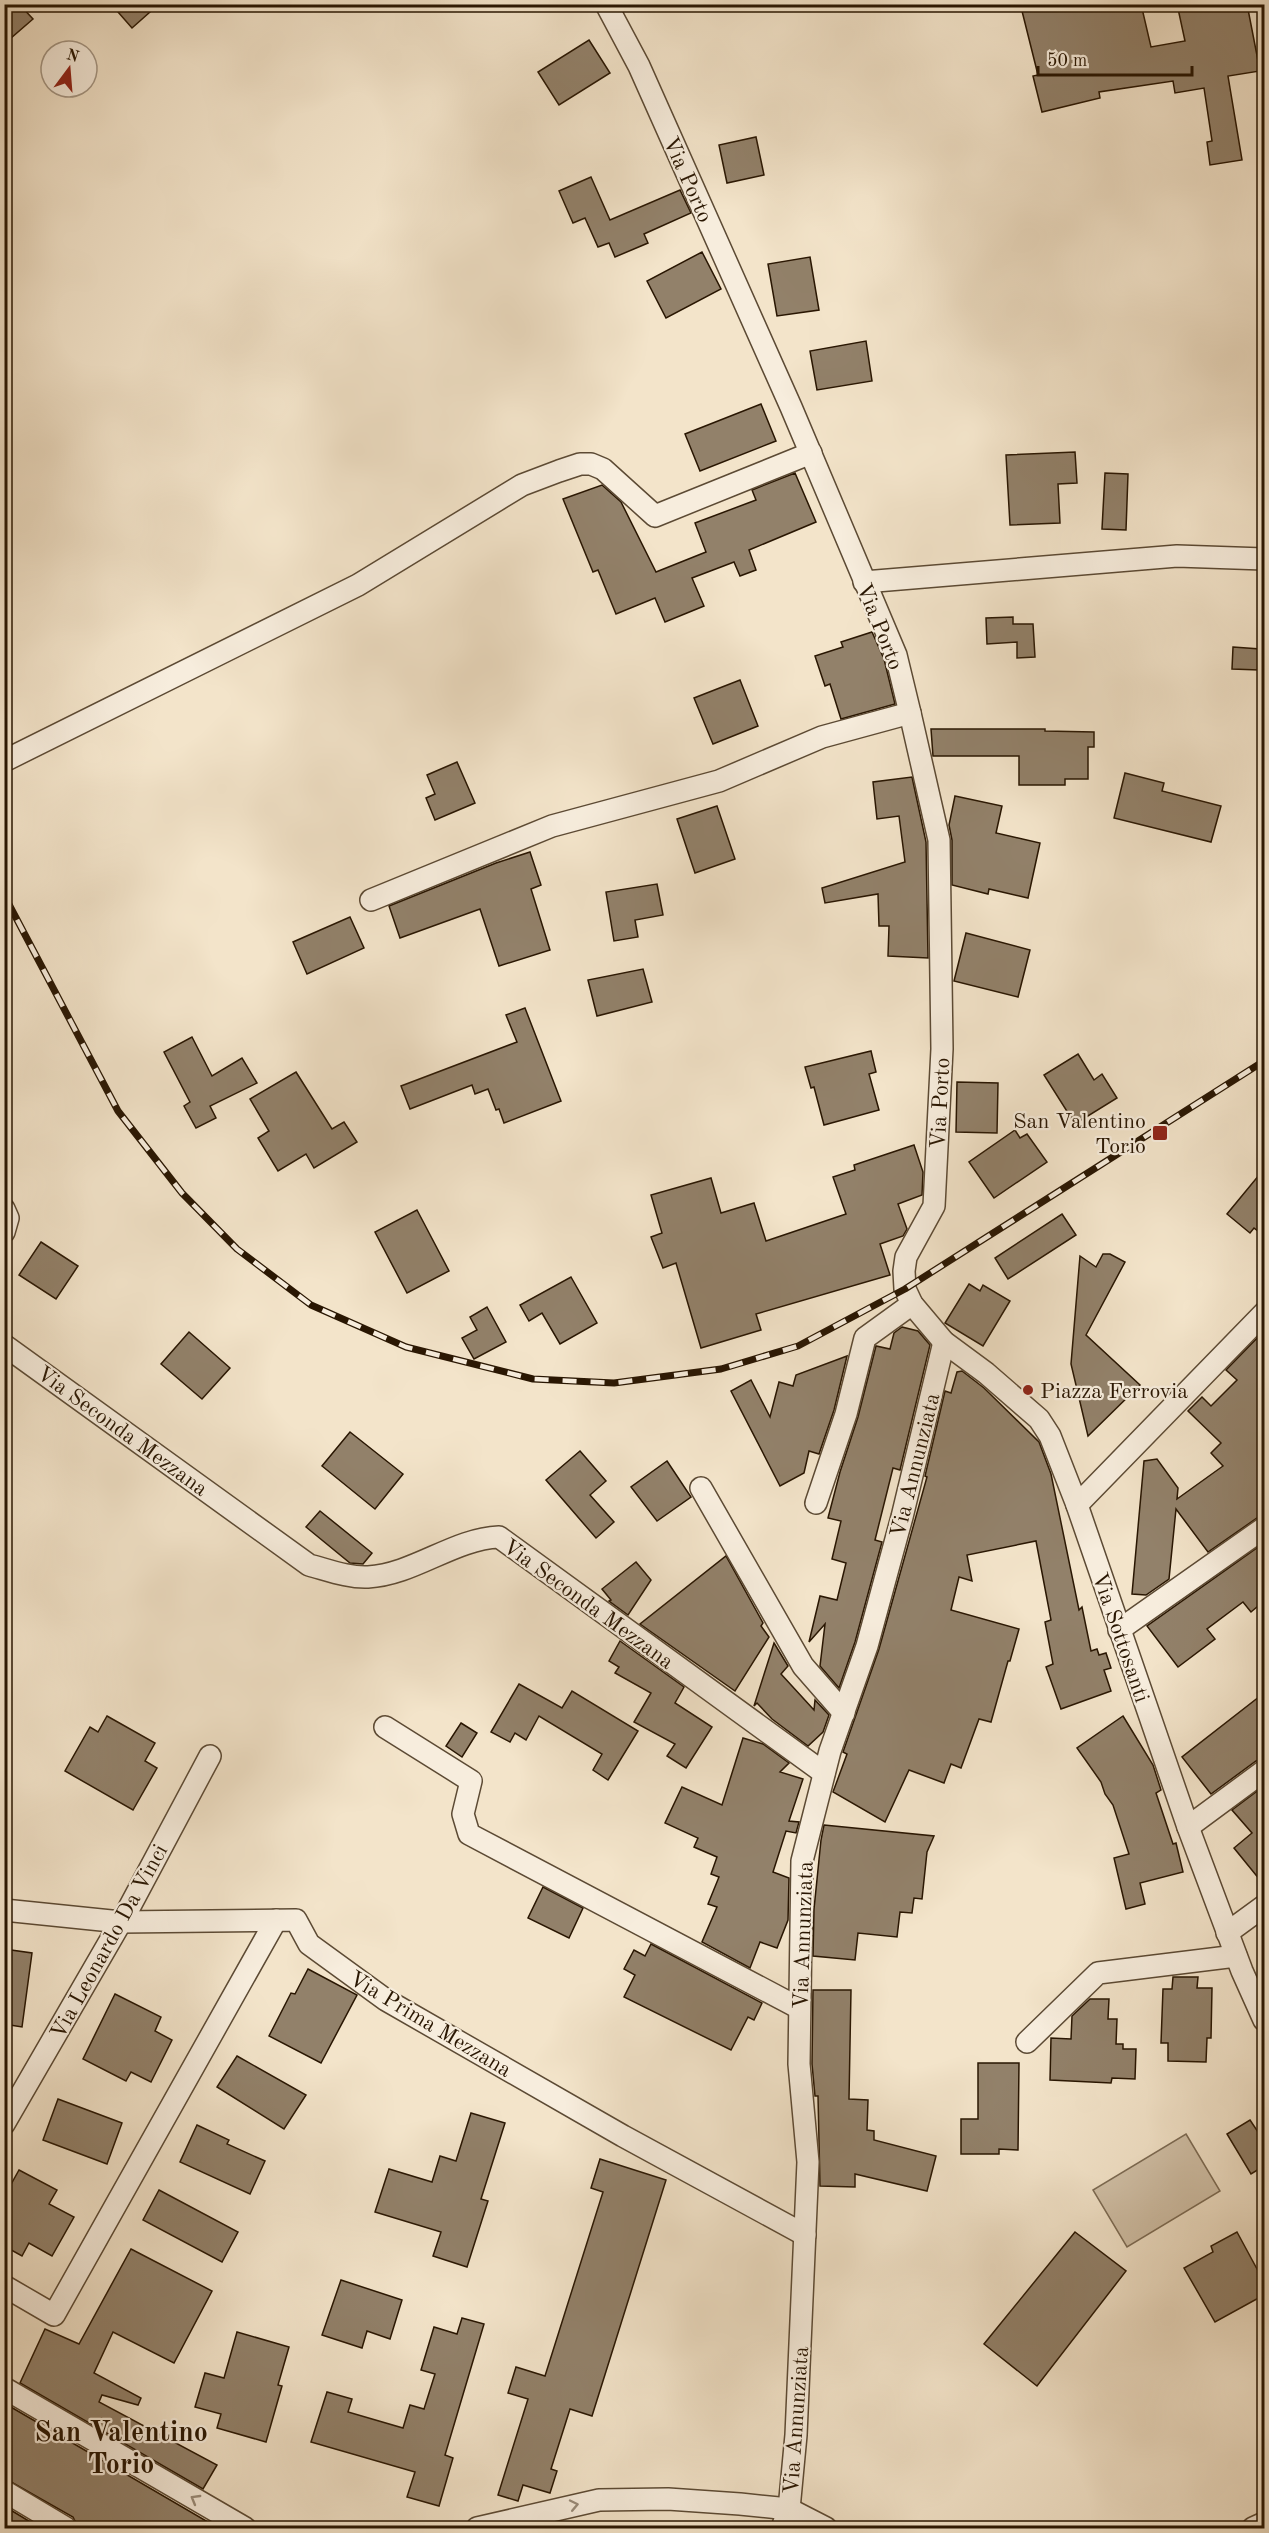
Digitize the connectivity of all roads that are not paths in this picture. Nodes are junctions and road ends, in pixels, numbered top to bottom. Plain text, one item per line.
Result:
1 (606, 4) edge
2 (810, 453) junction
3 (1264, 559) edge
4 (864, 582) junction
5 (910, 713) junction
6 (4, 761) edge
7 (371, 900) dead end
8 (4, 1209) edge
9 (4, 1232) edge
10 (909, 1297) junction
11 (1264, 1313) edge
12 (944, 1342) junction
13 (4, 1345) edge
14 (701, 1488) dead end
15 (816, 1503) dead end
16 (1077, 1504) junction
17 (1264, 1528) edge
18 (1119, 1630) junction
19 (844, 1713) junction
20 (385, 1727) dead end
21 (210, 1756) dead end
22 (1264, 1771) edge
23 (824, 1773) junction
24 (1188, 1827) junction
25 (1264, 1906) edge
26 (4, 1910) edge
27 (276, 1920) junction
28 (121, 1922) junction
29 (1227, 1933) junction
30 (1236, 1956) junction
31 (799, 2008) junction
32 (1264, 2020) edge
33 (1027, 2042) dead end
34 (4, 2124) edge
35 (805, 2235) junction
36 (4, 2286) edge
37 (4, 2388) edge
38 (4, 2491) edge
39 (785, 2519) edge
40 (1264, 2523) edge
41 (66, 2529) edge
42 (245, 2529) edge
43 (477, 2529) edge
44 (826, 2529) edge
45 (1253, 2529) edge

1 - 2 street, Via Porto
2 - 4 street, Via Porto
2 - 6 street
3 - 4 street
4 - 5 street, Via Porto
5 - 7 street
5 - 10 street, Via Porto
8 - 9 street
10 - 12 street
10 - 15 street
11 - 16 street
12 - 16 street
12 - 19 street, Via Annunziata
13 - 23 street, Via Seconda Mezzana
14 - 19 street
16 - 18 street, Via Sottosanti
17 - 18 street
18 - 24 street, Via Sottosanti
19 - 23 street, Via Annunziata
20 - 31 street
21 - 28 street, Via Leonardo Da Vinci
22 - 24 street
23 - 31 street, Via Annunziata
24 - 29 street, Via Sottosanti
25 - 29 street
26 - 28 street, Via Prima Mezzana
27 - 28 street, Via Prima Mezzana
27 - 35 street, Via Prima Mezzana
27 - 36 street
28 - 34 street, Via Leonardo Da Vinci
29 - 30 street, Via Sottosanti
30 - 32 street, Via Sottosanti
30 - 33 street
31 - 35 street, Via Annunziata
35 - 39 street, Via Annunziata
42 -> 37 street
38 - 41 street
43 -> 39 street
39 - 44 street
40 - 45 street

